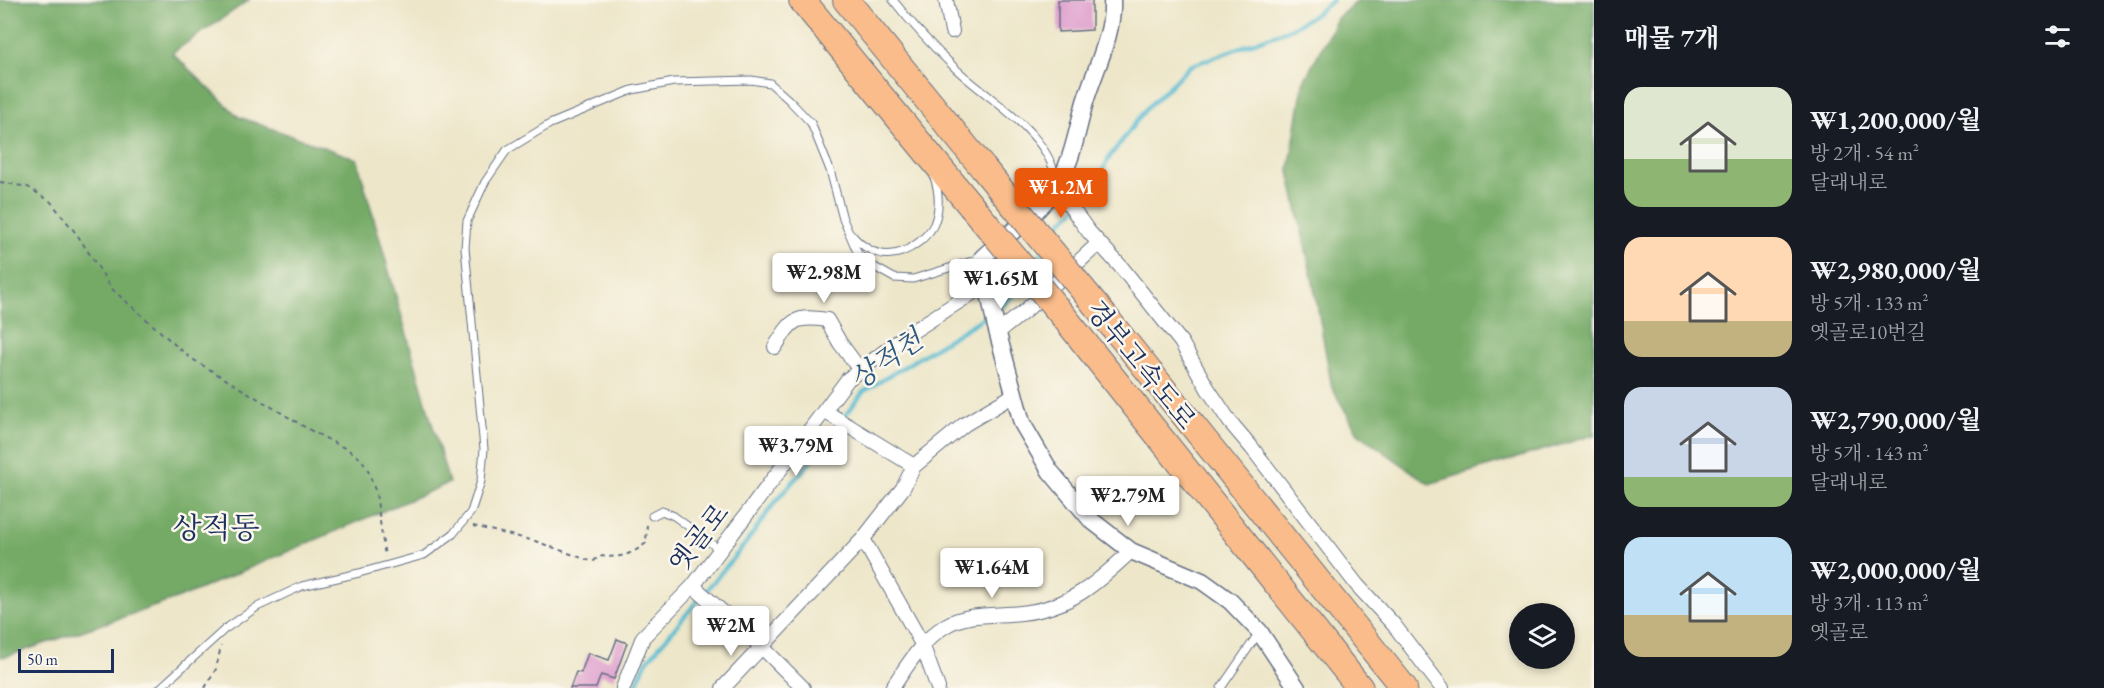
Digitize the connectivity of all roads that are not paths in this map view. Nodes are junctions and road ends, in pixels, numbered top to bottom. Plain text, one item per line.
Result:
1 (802, 0) edge
2 (846, 0) edge
3 (892, 0) edge
4 (946, 0) edge
5 (1112, 0) edge
6 (952, 31) dead end
7 (918, 142) junction
8 (1056, 187) junction
9 (843, 219) junction
10 (1098, 243) junction
11 (982, 258) junction
12 (987, 291) junction
13 (996, 328) junction
14 (775, 347) dead end
15 (860, 370) junction
16 (1014, 395) junction
17 (829, 415) junction
18 (914, 466) junction
19 (652, 516) road end
20 (863, 539) junction
21 (721, 551) junction
22 (1131, 551) junction
23 (693, 586) junction
24 (1259, 632) junction
25 (922, 644) junction
26 (761, 646) junction
27 (160, 688) edge
28 (623, 688) edge
29 (723, 688) edge
30 (803, 688) edge
31 (892, 688) edge
32 (938, 688) edge
33 (1221, 688) edge
34 (1297, 688) edge
35 (1360, 688) edge
36 (1404, 688) edge
37 (1442, 688) edge

1 - 7 highway, 경부고속도로
2 - 36 highway, 경부고속도로, bridge
3 - 8 lane
4 - 6 street
5 - 8 street
7 - 9 lane
7 - 35 highway, 경부고속도로, bridge
8 - 10 street
8 - 11 street
9 - 11 lane
9 - 27 lane
10 - 13 street
10 - 37 street
11 - 12 street
12 - 13 street
12 - 15 street, 옛골로
13 - 16 street
14 - 15 street
15 - 17 street, 옛골로
16 - 18 street
16 - 22 street
17 - 18 street
17 - 21 street, 옛골로
18 - 20 street
19 - 21 lane
20 - 25 street
20 - 26 street
21 - 23 street, 옛골로
22 - 24 street
22 - 25 street
23 - 26 street
23 - 28 street, 옛골로
24 - 33 lane
24 - 34 street
25 - 31 street
25 - 32 street
26 - 29 street
26 - 30 street

